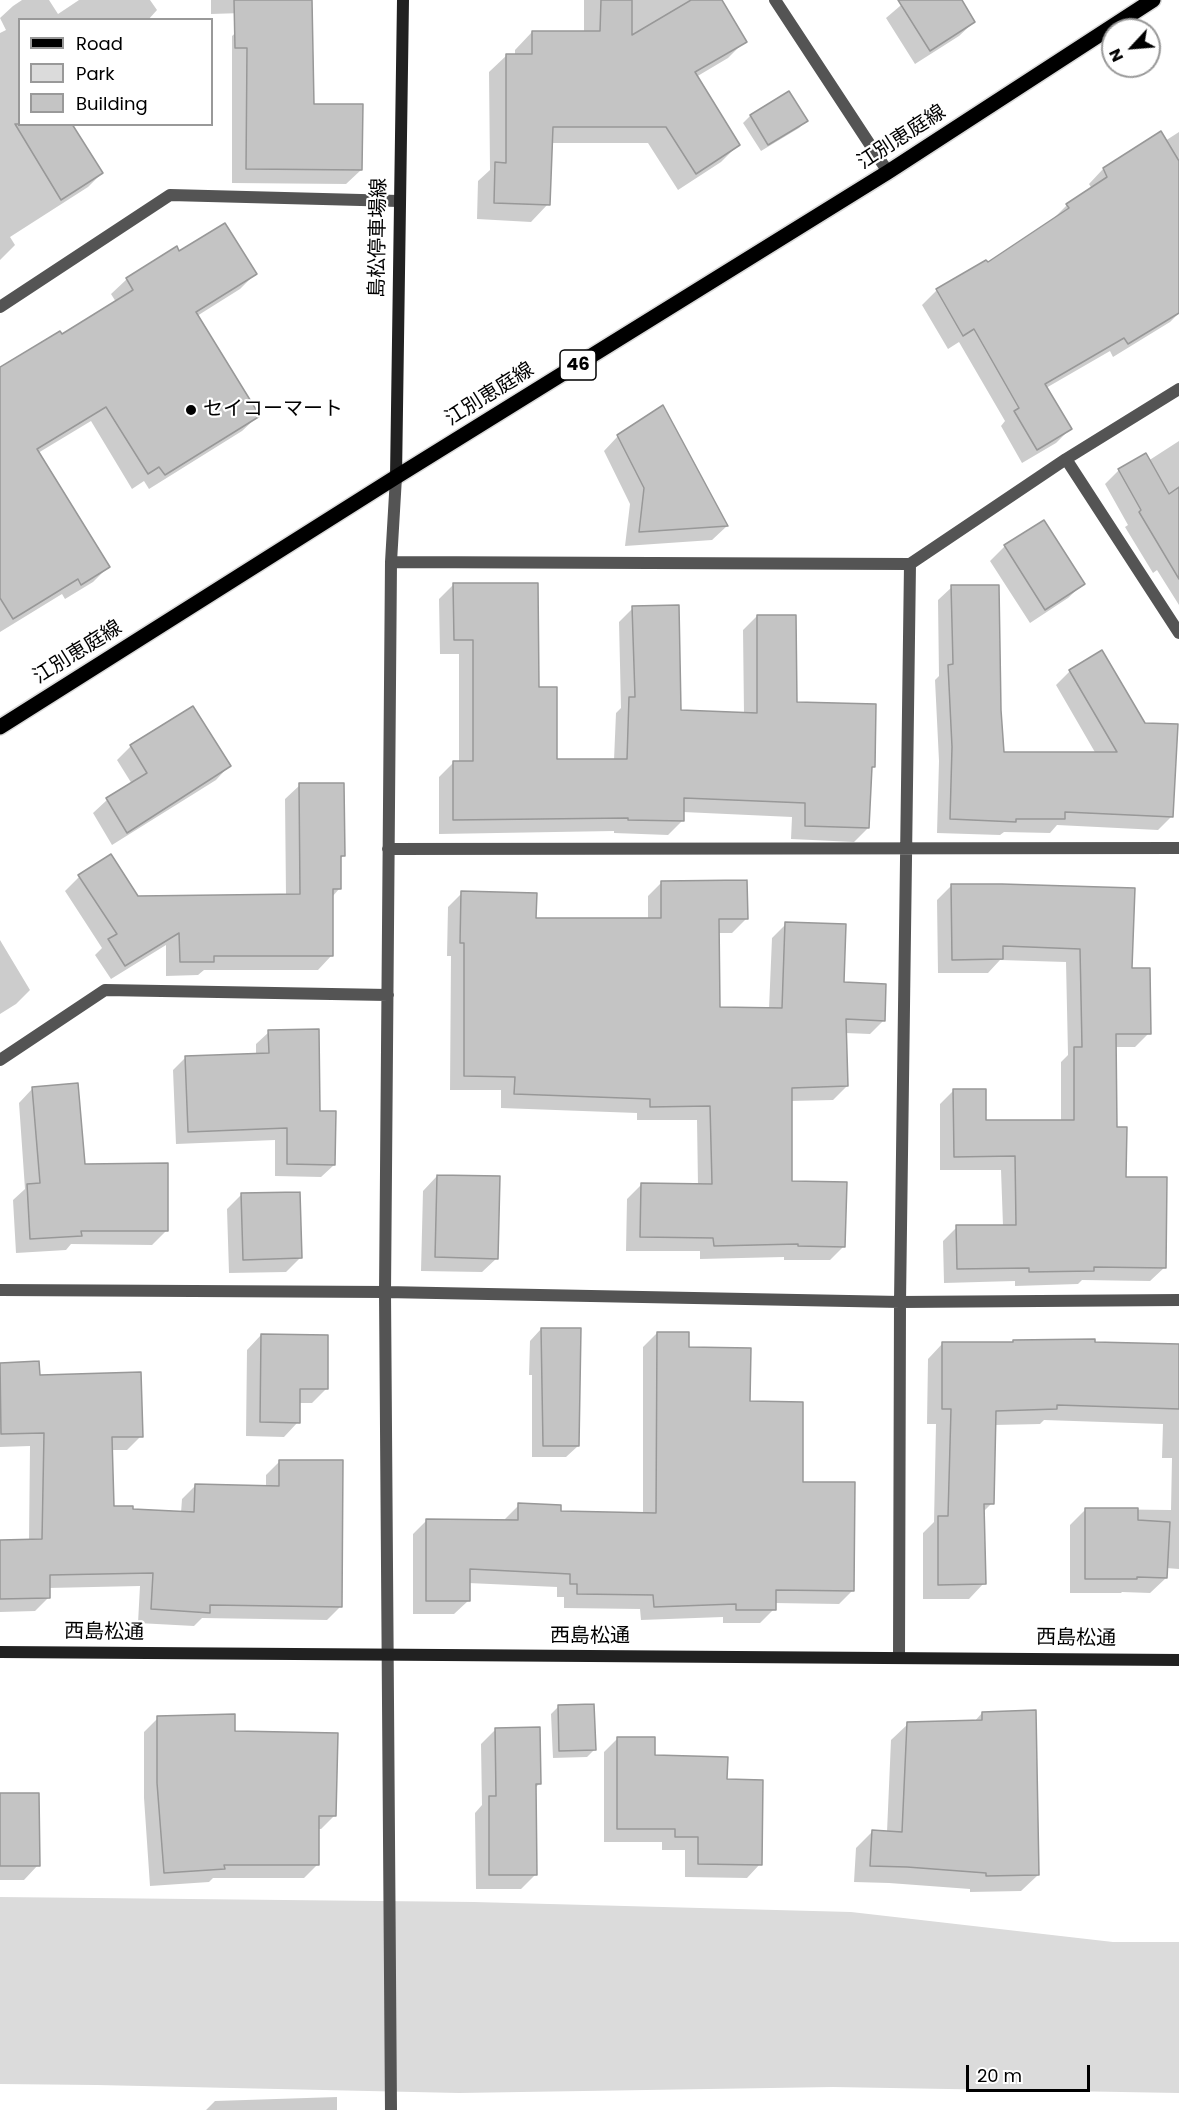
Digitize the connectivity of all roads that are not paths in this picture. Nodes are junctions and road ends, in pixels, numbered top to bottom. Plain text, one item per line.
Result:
1 (403, 0) edge
2 (775, 0) edge
3 (1153, 0) edge
4 (888, 172) junction
5 (399, 201) junction
6 (0, 307) edge
7 (1179, 389) edge
8 (1066, 459) junction
9 (396, 477) junction
10 (392, 562) junction
11 (910, 564) junction
12 (1179, 633) edge
13 (0, 727) edge
14 (1179, 848) edge
15 (388, 849) junction
16 (907, 849) junction
17 (388, 995) junction
18 (0, 1060) edge
19 (0, 1290) edge
20 (385, 1292) junction
21 (1179, 1300) edge
22 (900, 1302) junction
23 (0, 1652) edge
24 (388, 1656) junction
25 (898, 1657) junction
26 (1179, 1660) edge
27 (391, 2110) edge

1 - 5 street, 島松停車場線
2 - 4 street
3 - 4 main road, 江別恵庭線 / 46
4 - 9 main road, 江別恵庭線 / 46
5 - 6 street
5 - 9 street, 島松停車場線
7 - 8 street
8 - 11 street
8 - 12 street
9 - 10 street
9 - 13 main road, 江別恵庭線 / 46
10 - 11 street
10 - 15 street
11 - 16 street
14 - 16 street
15 - 16 street
15 - 17 street
16 - 22 street
17 - 18 street
17 - 20 street
19 - 20 street
20 - 22 street
20 - 24 street
21 - 22 street
22 - 25 street
23 - 24 street, 西島松通
24 - 25 street, 西島松通
24 - 27 street
25 - 26 street, 西島松通

